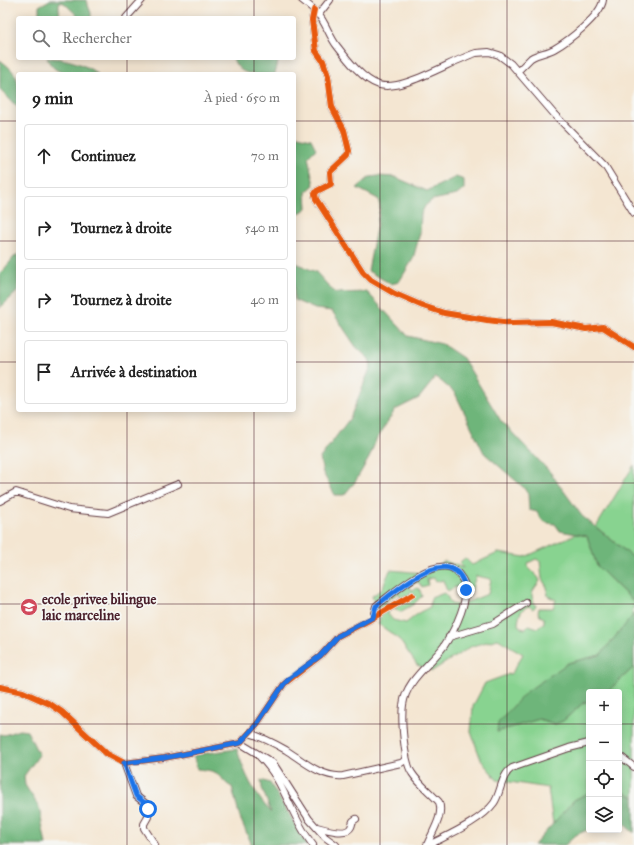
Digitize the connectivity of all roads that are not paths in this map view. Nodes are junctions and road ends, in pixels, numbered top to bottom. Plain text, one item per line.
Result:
1 (142, 0) edge
2 (302, 0) edge
3 (330, 0) edge
4 (603, 0) edge
5 (317, 12) junction
6 (128, 16) edge
7 (518, 71) junction
8 (634, 213) edge
9 (634, 347) edge
10 (178, 484) dead end
11 (0, 501) edge
12 (412, 595) dead end
13 (526, 603) dead end
14 (373, 617) junction
15 (449, 637) junction
16 (0, 688) edge
17 (249, 733) junction
18 (240, 743) junction
19 (586, 744) edge
20 (253, 750) junction
21 (407, 754) junction
22 (622, 758) edge
23 (124, 763) junction
24 (634, 767) edge
25 (356, 819) dead end
26 (316, 827) junction
27 (155, 845) edge
28 (313, 845) edge
29 (336, 845) edge
30 (428, 845) edge

1 - 6 street
2 - 5 street
3 - 5 street
4 - 7 street
5 - 7 street
5 - 9 street
7 - 8 street
10 - 11 street
12 - 14 street
13 - 15 street
14 - 15 street
14 - 17 street
15 - 21 street
16 - 23 street
17 - 18 street
17 - 21 street
18 - 20 street
18 - 23 street
19 - 30 street
20 - 26 street
20 - 28 street
21 - 30 street
22 - 24 street
23 - 27 street
25 - 26 street
26 - 29 street

